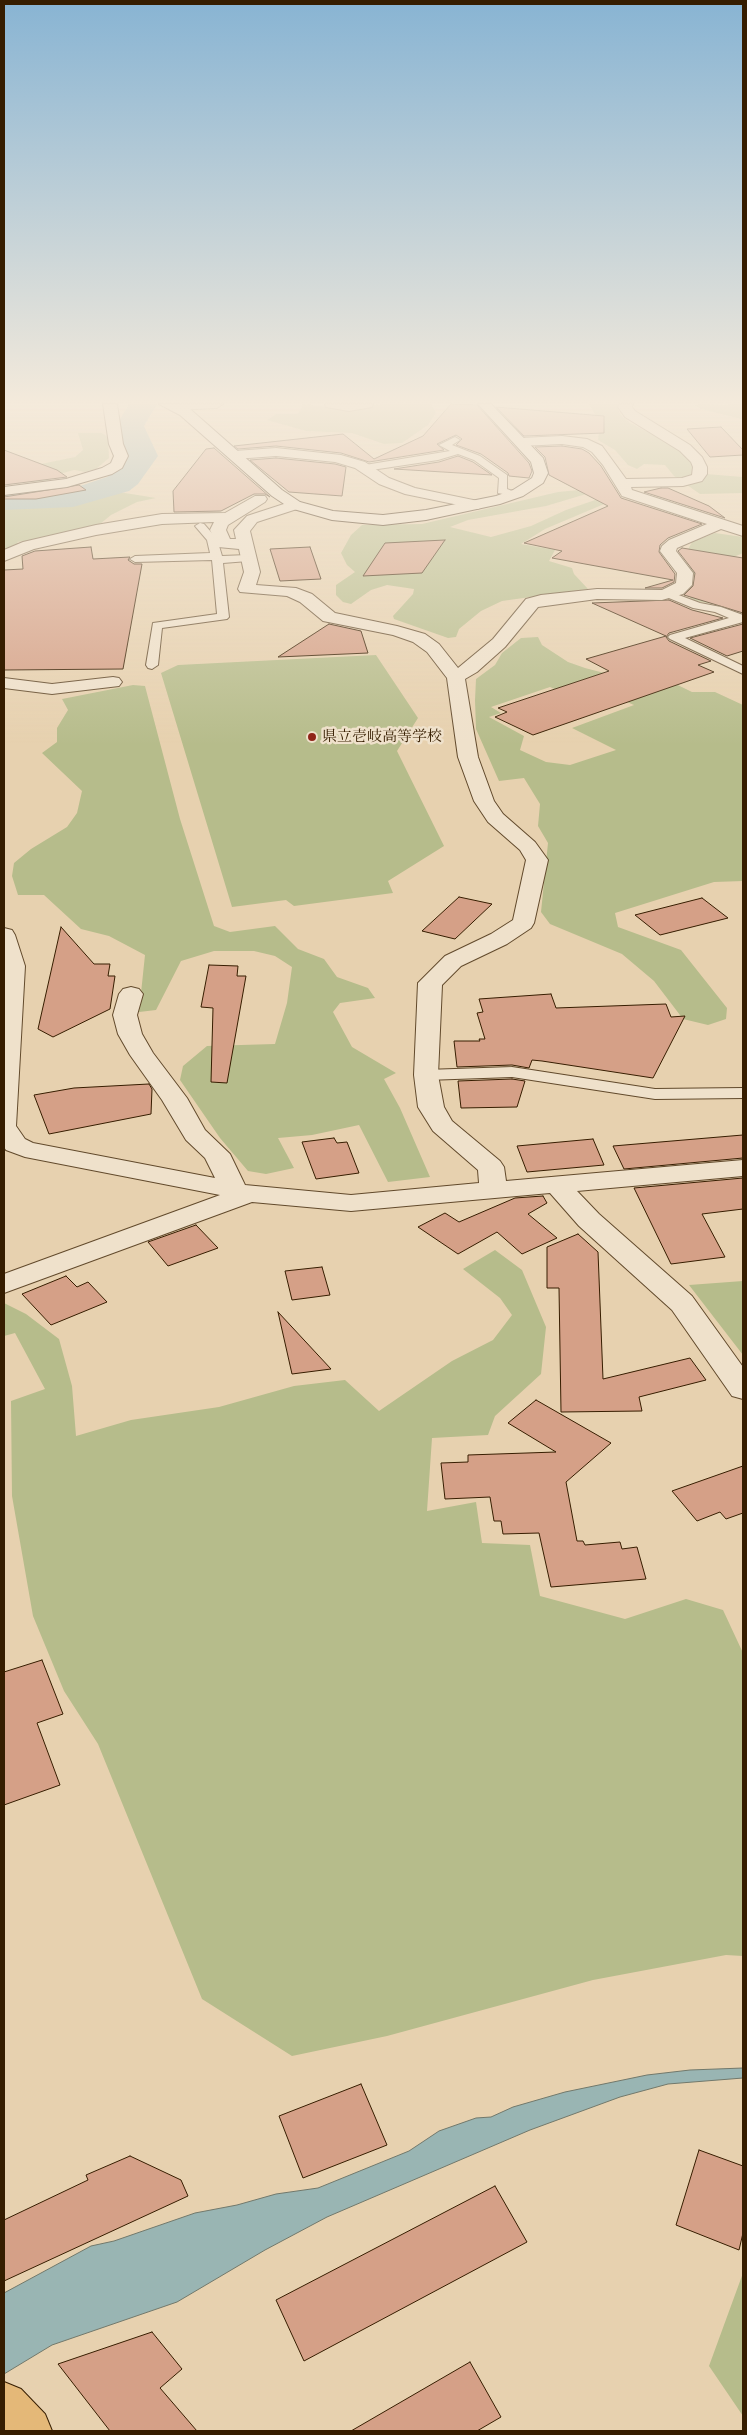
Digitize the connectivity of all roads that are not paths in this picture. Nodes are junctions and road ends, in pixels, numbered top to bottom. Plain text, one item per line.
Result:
1 (228, 517) edge
2 (186, 518) edge
3 (256, 518) edge
4 (359, 518) edge
5 (413, 518) edge
6 (700, 518) edge
7 (738, 518) edge
8 (724, 525) junction
9 (200, 526) dead end
10 (743, 532) edge
11 (246, 551) junction
12 (4, 556) edge
13 (216, 558) junction
14 (135, 559) dead end
15 (668, 594) junction
16 (742, 619) edge
17 (737, 663) edge
18 (152, 665) dead end
19 (743, 670) edge
20 (456, 676) junction
21 (113, 682) dead end
22 (4, 683) edge
23 (4, 935) edge
24 (8, 967) edge
25 (131, 994) dead end
26 (426, 1075) junction
27 (743, 1093) edge
28 (4, 1126) edge
29 (743, 1168) edge
30 (558, 1186) junction
31 (493, 1190) junction
32 (241, 1192) junction
33 (4, 1284) edge
34 (743, 1389) edge
35 (4, 2406) edge
36 (28, 2431) edge

1 - 11 street
2 - 12 street
3 - 11 street
4 - 5 street
6 - 8 street
7 - 8 street
8 - 10 street
8 - 15 street
9 - 13 lane
11 - 13 lane
11 - 20 street
13 - 14 lane
13 - 18 lane
15 - 16 lane
15 - 20 street
16 - 17 lane
17 - 19 lane
20 - 26 street
21 - 22 street
23 - 24 street
24 - 28 street
25 - 32 street
26 - 27 lane
26 - 31 street
28 - 32 street
29 - 30 street
30 - 31 street
30 - 34 street
31 - 32 street
32 - 33 street
35 - 36 main road

